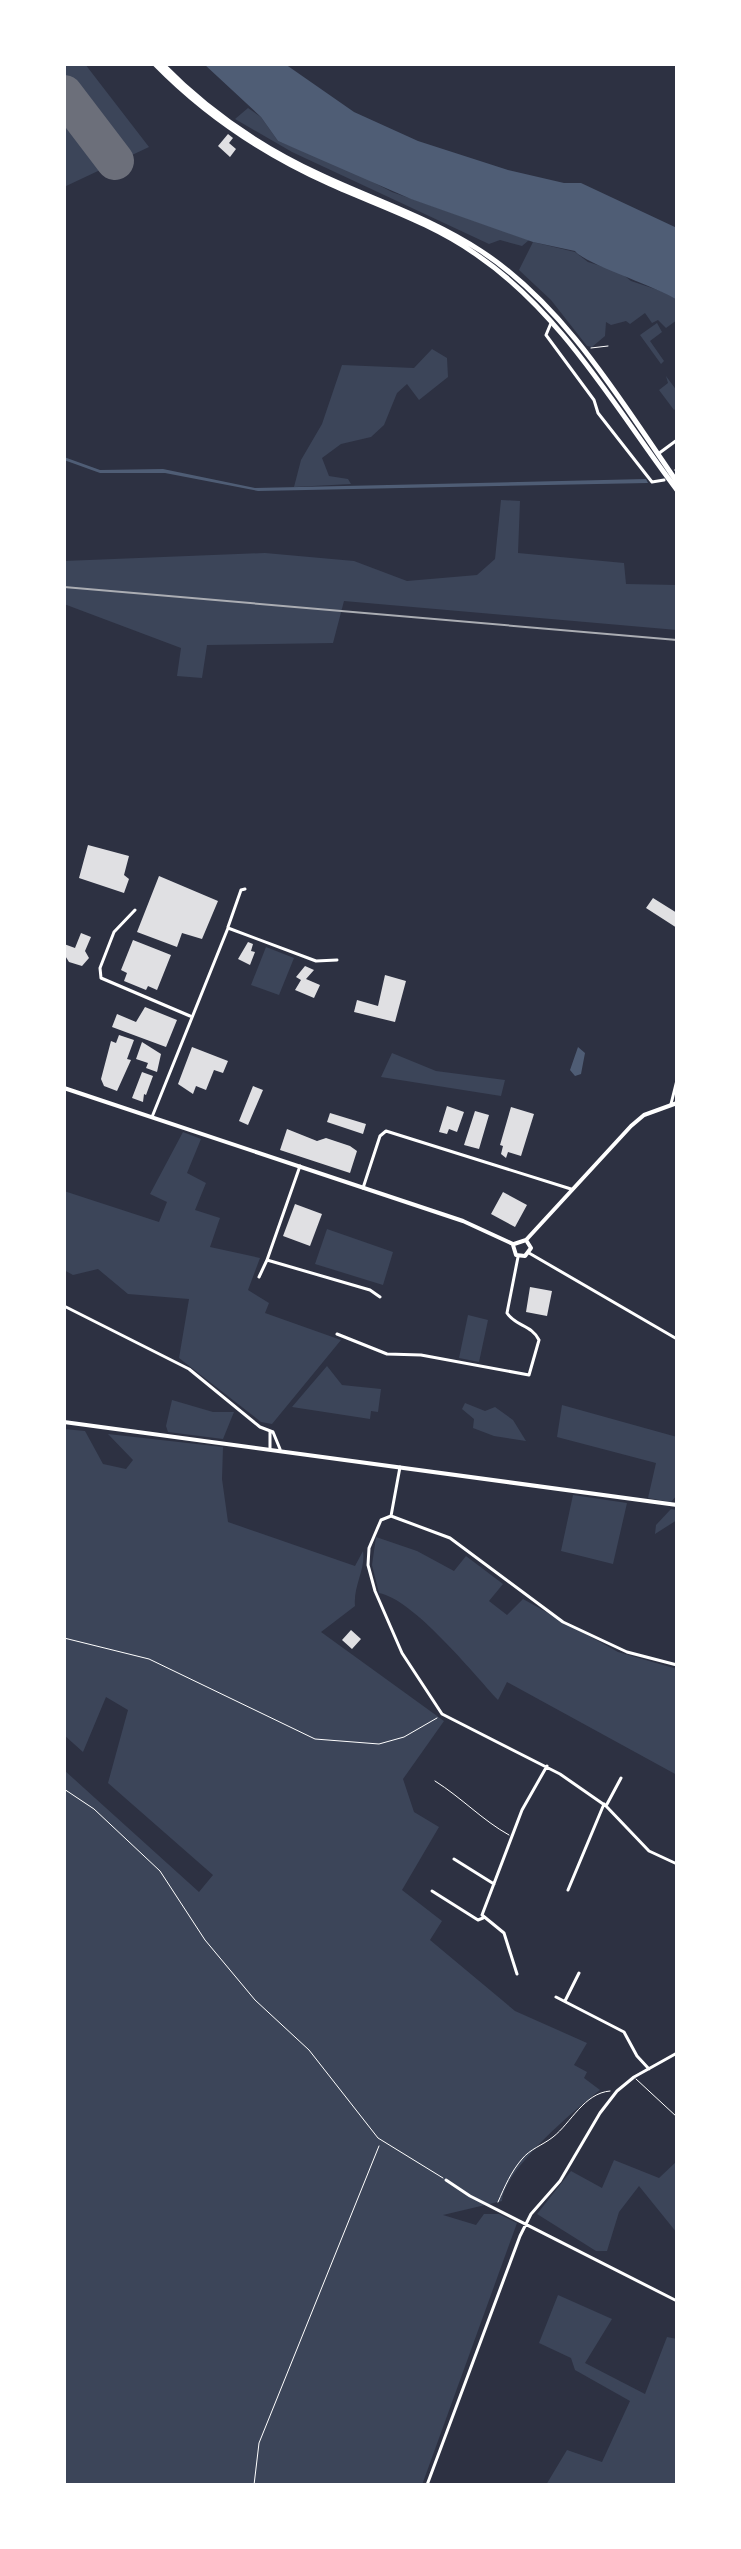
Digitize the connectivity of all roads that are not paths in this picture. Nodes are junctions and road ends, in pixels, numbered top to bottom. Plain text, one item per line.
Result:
1 (155, 64) edge
2 (162, 64) edge
3 (551, 323) junction
4 (587, 357) junction
5 (633, 430) junction
6 (677, 433) edge
7 (677, 440) edge
8 (658, 454) junction
9 (664, 480) dead end
10 (677, 482) edge
11 (677, 490) edge
12 (245, 889) dead end
13 (135, 910) dead end
14 (231, 929) junction
15 (337, 960) dead end
16 (191, 1017) junction
17 (677, 1080) edge
18 (64, 1088) edge
19 (674, 1104) edge
20 (152, 1117) junction
21 (300, 1166) junction
22 (363, 1188) junction
23 (571, 1190) junction
24 (526, 1240) junction
25 (513, 1244) junction
26 (529, 1253) junction
27 (518, 1257) junction
28 (267, 1260) junction
29 (259, 1277) dead end
30 (380, 1297) dead end
31 (64, 1306) edge
32 (337, 1334) dead end
33 (677, 1339) edge
34 (64, 1422) edge
35 (270, 1432) junction
36 (270, 1448) junction
37 (280, 1449) junction
38 (400, 1467) junction
39 (677, 1505) edge
40 (391, 1516) junction
41 (677, 1665) edge
42 (547, 1766) junction
43 (621, 1778) dead end
44 (435, 1781) dead end
45 (64, 1789) edge
46 (605, 1805) junction
47 (512, 1836) junction
48 (454, 1859) dead end
49 (677, 1864) edge
50 (494, 1884) junction
51 (568, 1890) dead end
52 (432, 1891) dead end
53 (483, 1918) junction
54 (579, 1973) dead end
55 (517, 1974) dead end
56 (556, 1997) dead end
57 (565, 2001) junction
58 (677, 2053) edge
59 (649, 2069) junction
60 (634, 2077) junction
61 (677, 2117) edge
62 (446, 2180) joint
63 (528, 2225) junction
64 (677, 2301) edge
65 (427, 2485) edge

1 - 3 main road
2 - 4 main road
3 - 4 main road
3 - 5 main road
3 - 9 street
4 - 8 main road
5 - 8 main road
5 - 11 main road
6 - 7 street
7 - 8 street
8 - 10 main road
12 - 14 street
13 - 16 street
14 - 15 street
14 - 16 street
16 - 20 street
17 - 19 street
18 - 20 street
19 - 23 street
20 - 21 street
21 - 22 street
21 - 28 street
22 - 23 street
22 - 25 street
23 - 24 street
24 - 25 street
24 - 26 street
25 - 27 street
26 - 27 street
26 - 33 street
27 - 32 street
28 - 29 street
28 - 30 street
31 - 35 street
34 - 36 street
35 - 36 street
35 - 37 street
36 - 37 street
37 - 38 street
38 - 39 street
38 - 40 street
40 - 41 street
40 - 42 street
42 - 46 street
42 - 47 street
43 - 46 street
44 - 47 lane
45 - 62 lane
46 - 49 street
46 - 51 street
47 - 50 street
48 - 50 street
50 - 53 street
52 - 53 street
53 - 55 street
54 - 57 street
56 - 57 street
57 - 59 street
58 - 59 street
59 - 60 street
60 - 61 lane
60 - 63 street
62 - 63 street
63 - 64 street
63 - 65 street

